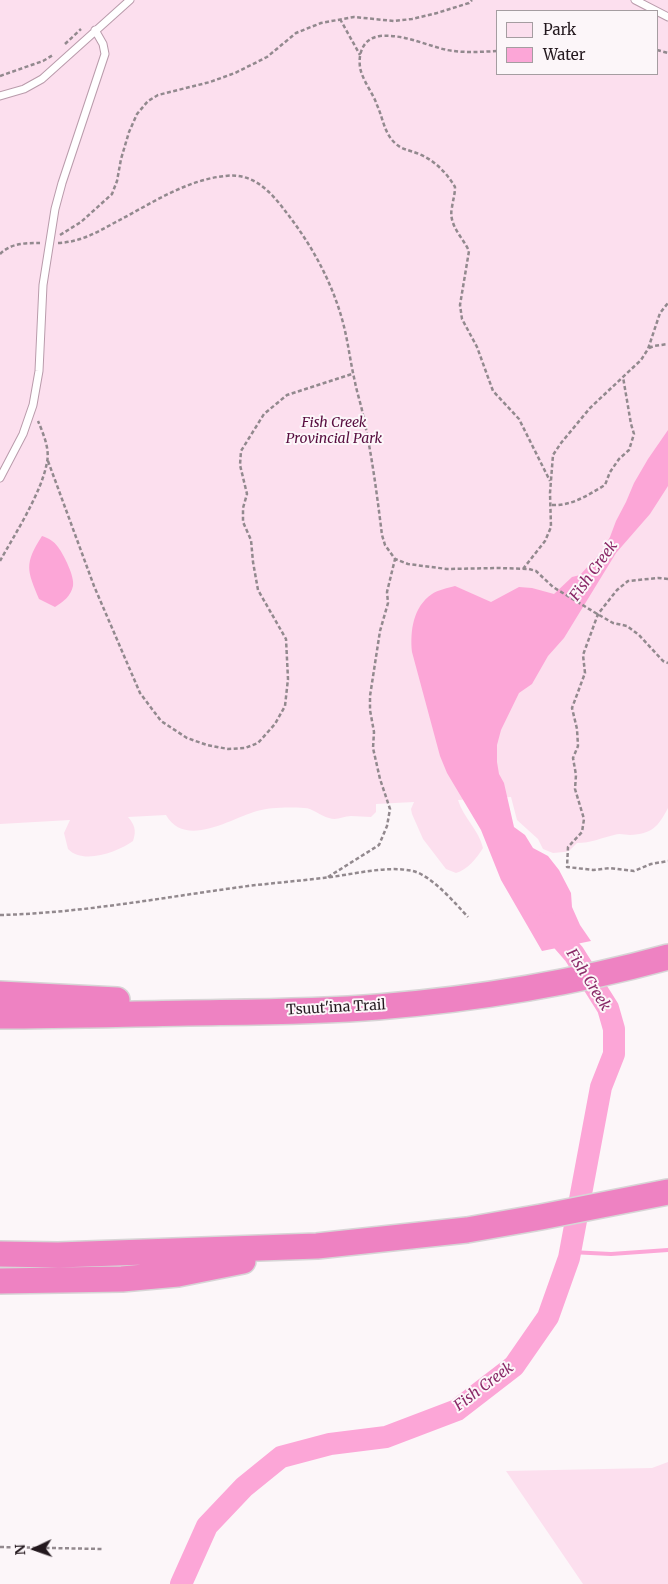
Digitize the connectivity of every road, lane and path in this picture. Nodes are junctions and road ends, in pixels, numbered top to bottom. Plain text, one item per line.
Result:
1 (130, 0) edge
2 (472, 0) edge
3 (635, 0) edge
4 (654, 10) edge
5 (340, 19) junction
6 (83, 28) dead end
7 (95, 30) junction
8 (61, 48) dead end
9 (496, 51) edge
10 (56, 53) dead end
11 (360, 56) junction
12 (0, 76) edge
13 (0, 96) edge
14 (49, 243) junction
15 (0, 254) edge
16 (668, 303) edge
17 (668, 344) edge
18 (648, 349) junction
19 (353, 374) junction
20 (623, 377) junction
21 (33, 405) junction
22 (48, 461) junction
23 (0, 478) edge
24 (550, 481) junction
25 (552, 505) junction
26 (395, 559) junction
27 (0, 561) edge
28 (522, 569) junction
29 (668, 579) edge
30 (598, 614) junction
31 (668, 663) edge
32 (668, 861) edge
33 (326, 878) junction
34 (0, 915) edge
35 (468, 917) dead end
36 (668, 957) edge
37 (0, 994) edge
38 (300, 1011) junction
39 (0, 1016) edge
40 (668, 1192) edge
41 (317, 1246) junction
42 (0, 1254) edge
43 (0, 1281) edge
44 (0, 1547) edge
45 (102, 1549) dead end

1 - 7 lane
2 - 5 path
3 - 4 lane
5 - 11 path
5 - 14 path
6 - 8 path
7 - 13 lane
7 - 14 lane
9 - 11 path
10 - 12 path
11 - 24 path
14 - 15 path
14 - 19 path
14 - 21 lane
16 - 18 path
17 - 18 path
18 - 20 path
19 - 22 path
19 - 26 path
20 - 24 path
20 - 25 path
21 - 22 path
21 - 23 lane
22 - 27 path
24 - 25 path
25 - 28 path
26 - 28 path
26 - 33 path
28 - 30 path
29 - 30 path
30 - 31 path
30 - 32 path
33 - 34 path
33 - 35 path
36 - 38 highway, Tsuut'ina Trail
37 - 38 highway
38 - 39 highway, Tsuut'ina Trail
40 - 41 highway
41 - 42 highway
41 - 43 highway
44 - 45 path

